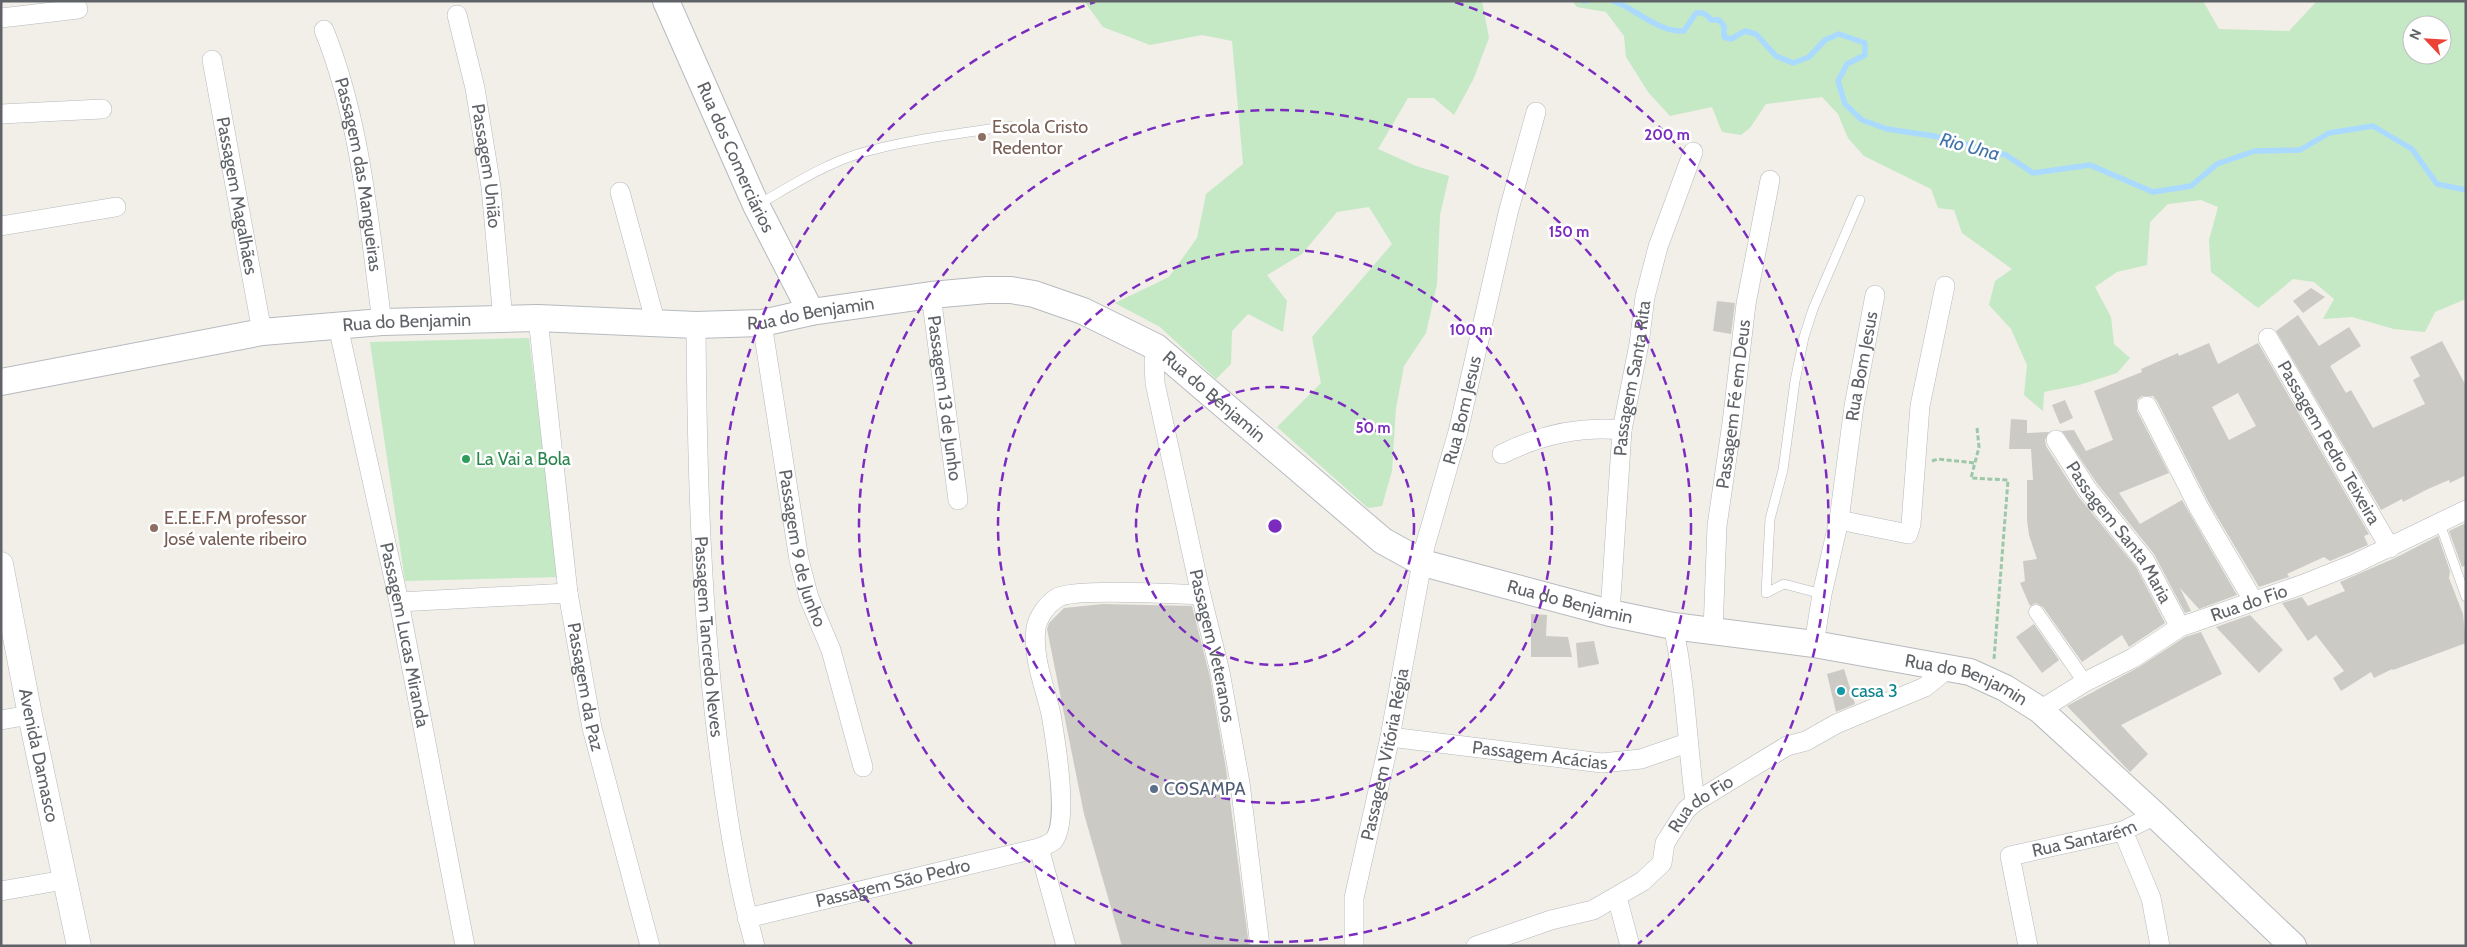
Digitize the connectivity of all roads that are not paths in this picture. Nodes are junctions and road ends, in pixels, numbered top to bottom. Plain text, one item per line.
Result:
1 (666, 1) edge
2 (78, 9) dead end
3 (457, 15) dead end
4 (1, 18) edge
5 (324, 30) dead end
6 (212, 60) dead end
7 (102, 109) dead end
8 (1536, 112) dead end
9 (1, 114) edge
10 (1010, 126) dead end
11 (1693, 152) dead end
12 (1770, 180) dead end
13 (620, 192) dead end
14 (1860, 200) dead end
15 (756, 206) junction
16 (116, 207) dead end
17 (1, 226) edge
18 (1945, 286) dead end
19 (931, 295) junction
20 (1875, 295) dead end
21 (811, 312) junction
22 (538, 318) junction
23 (503, 320) junction
24 (382, 322) junction
25 (762, 323) junction
26 (656, 324) junction
27 (696, 325) junction
28 (338, 326) junction
29 (262, 332) junction
30 (2268, 338) dead end
31 (1156, 347) junction
32 (1, 382) edge
33 (2147, 406) dead end
34 (1622, 430) junction
35 (2056, 440) dead end
36 (1502, 454) dead end
37 (958, 500) dead end
38 (2466, 510) edge
39 (1839, 520) junction
40 (2440, 524) junction
41 (2390, 548) junction
42 (1423, 562) junction
43 (1, 565) edge
44 (568, 593) junction
45 (1822, 594) junction
46 (1201, 595) junction
47 (2466, 597) edge
48 (2253, 600) junction
49 (399, 602) junction
50 (1610, 612) junction
51 (2036, 612) dead end
52 (1673, 626) junction
53 (2180, 627) junction
54 (1713, 631) junction
55 (1814, 644) junction
56 (1970, 675) junction
57 (2085, 682) junction
58 (2040, 710) junction
59 (30, 715) junction
60 (1, 720) edge
61 (1390, 737) junction
62 (1687, 743) junction
63 (863, 768) dead end
64 (1695, 802) junction
65 (2155, 815) junction
66 (2123, 831) junction
67 (1039, 848) junction
68 (64, 880) junction
69 (1, 891) edge
70 (1617, 897) junction
71 (747, 918) junction
72 (79, 946) edge
73 (464, 946) edge
74 (650, 946) edge
75 (756, 946) edge
76 (1066, 946) edge
77 (1260, 946) edge
78 (1354, 946) edge
79 (1476, 946) edge
80 (1630, 946) edge
81 (2028, 946) edge
82 (2160, 946) edge
83 (2292, 946) edge

1 - 15 main road, Rua dos Comerciários
2 - 4 street
3 - 23 street, Passagem União
5 - 24 street, Passagem das Mangueiras
6 - 29 street, Passagem Magalhães
7 - 9 street
8 - 42 street, Rua Bom Jesus
10 - 15 lane
11 - 34 street, Passagem Santa Rita
12 - 54 street, Passagem Fé em Deus
13 - 26 street
14 - 45 lane
15 - 21 main road, Rua dos Comerciários
16 - 17 street
18 - 39 street
19 - 21 main road, Rua do Benjamin
19 - 31 main road, Rua do Benjamin
19 - 37 street, Passagem 13 de Junho
20 - 39 street, Rua Bom Jesus
21 - 25 main road, Rua do Benjamin
22 - 23 main road, Rua do Benjamin
22 - 26 main road, Rua do Benjamin
22 - 44 street, Passagem da Paz
23 - 24 main road, Rua do Benjamin
24 - 28 main road, Rua do Benjamin
25 - 27 main road, Rua do Benjamin
25 - 63 street, Passagem 9 de Junho
26 - 27 main road, Rua do Benjamin
27 - 71 street, Passagem Tancredo Neves
28 - 29 main road, Rua do Benjamin
28 - 49 street, Passagem Lucas Miranda
29 - 32 main road, Rua do Benjamin
30 - 41 street, Passagem Pedro Teixeira
31 - 42 main road, Rua do Benjamin
31 - 46 street, Passagem Veteranos
33 - 48 street
34 - 36 street
34 - 50 street, Passagem Santa Rita
35 - 53 street, Passagem Santa Maria
38 - 40 street, Rua do Fio
39 - 45 street, Rua Bom Jesus
40 - 41 street, Rua do Fio
40 - 47 lane
41 - 48 street, Rua do Fio
42 - 50 main road, Rua do Benjamin
42 - 61 street, Passagem Vitória Régia
43 - 59 street, Avenida Damasco
44 - 49 street
44 - 74 street, Passagem da Paz
45 - 55 street, Rua Bom Jesus
46 - 67 street
46 - 77 street, Passagem Veteranos
48 - 53 street, Rua do Fio
49 - 73 street, Passagem Lucas Miranda
50 - 52 main road, Rua do Benjamin
51 - 57 street
52 - 54 main road, Rua do Benjamin
52 - 62 street
53 - 57 street, Rua do Fio
54 - 55 main road, Rua do Benjamin
55 - 56 main road, Rua do Benjamin
56 - 58 main road, Rua do Benjamin
56 - 64 street, Rua do Fio
57 - 58 street, Rua do Fio
58 - 65 main road, Rua do Benjamin
59 - 60 street
59 - 68 street, Avenida Damasco
61 - 62 street, Passagem Acácias
61 - 78 street, Passagem Vitória Régia
62 - 64 street
64 - 70 street, Rua do Fio
65 - 66 street, Rua Santarém
65 - 83 main road, Rua do Benjamin
66 - 81 street, Rua Santarém
66 - 82 street
67 - 71 street, Passagem São Pedro
67 - 76 street
68 - 69 street
68 - 72 street, Avenida Damasco
70 - 79 street, Rua do Fio
70 - 80 street
71 - 75 street, Passagem Tancredo Neves

